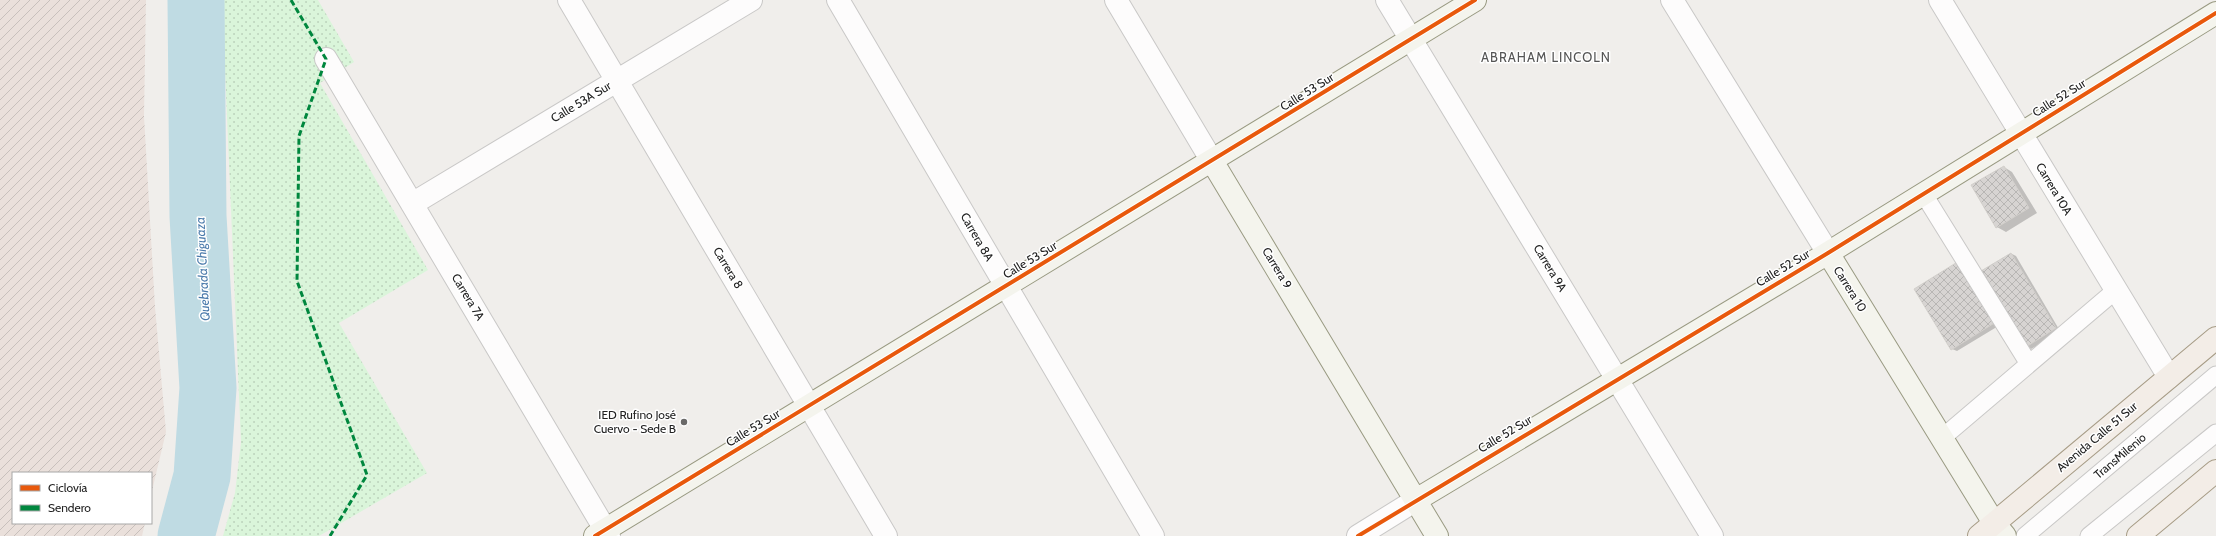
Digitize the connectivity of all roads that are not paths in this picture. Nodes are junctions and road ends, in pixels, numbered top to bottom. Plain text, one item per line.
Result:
1 (569, 0) edge
2 (751, 0) edge
3 (838, 0) edge
4 (1116, 0) edge
5 (1387, 0) edge
6 (1475, 0) edge
7 (1672, 0) edge
8 (1940, 0) edge
9 (2216, 13) edge
10 (1411, 39) junction
11 (326, 59) dead end
12 (617, 80) junction
13 (2020, 133) junction
14 (1212, 161) junction
15 (1923, 193) junction
16 (412, 204) junction
17 (1828, 253) junction
18 (1006, 286) junction
19 (2116, 290) junction
20 (2216, 338) edge
21 (2029, 364) junction
22 (2216, 375) edge
23 (2168, 377) junction
24 (1617, 379) junction
25 (809, 406) junction
26 (2216, 433) edge
27 (1942, 438) junction
28 (2216, 471) edge
29 (1416, 500) junction
30 (1993, 532) edge
31 (603, 534) edge
32 (886, 536) edge
33 (1153, 536) edge
34 (1358, 536) edge
35 (1437, 536) edge
36 (1712, 536) edge
37 (2025, 536) edge
38 (2090, 536) edge
39 (2138, 536) edge

1 - 12 street, Carrera 8
2 - 12 street, Calle 53A Sur
3 - 18 street, Carrera 8A
4 - 14 street, Carrera 9
5 - 10 street, Carrera 9A
6 - 10 street, Calle 53 Sur
7 - 17 street, Carrera 10
8 - 13 street, Carrera 10A
9 - 13 street, Calle 52 Sur
10 - 14 street, Calle 53 Sur
10 - 24 street, Carrera 9A
11 - 16 street, Carrera 7A
12 - 16 street, Calle 53A Sur
12 - 25 street, Carrera 8
13 - 15 street, Calle 52 Sur
13 - 19 street, Carrera 10A
14 - 18 street, Calle 53 Sur
14 - 29 street, Carrera 9
15 - 17 street, Calle 52 Sur
15 - 21 lane
16 - 31 street, Carrera 7A
17 - 24 street, Calle 52 Sur
17 - 27 street, Carrera 10
18 - 25 street, Calle 53 Sur
18 - 33 street, Carrera 8A
19 - 21 lane
19 - 23 street, Carrera 10A
20 - 23 main road, Avenida Calle 51 Sur
21 - 27 lane
22 - 37 lane, TransMilenio
23 - 30 main road, Avenida Calle 51 Sur
24 - 29 street, Calle 52 Sur
24 - 36 street, Carrera 9A
25 - 31 street, Calle 53 Sur
25 - 32 street, Carrera 8
26 - 38 lane
27 - 30 street, Carrera 10
28 - 39 main road
29 - 34 street, Calle 52 Sur
29 - 35 street, Carrera 9

